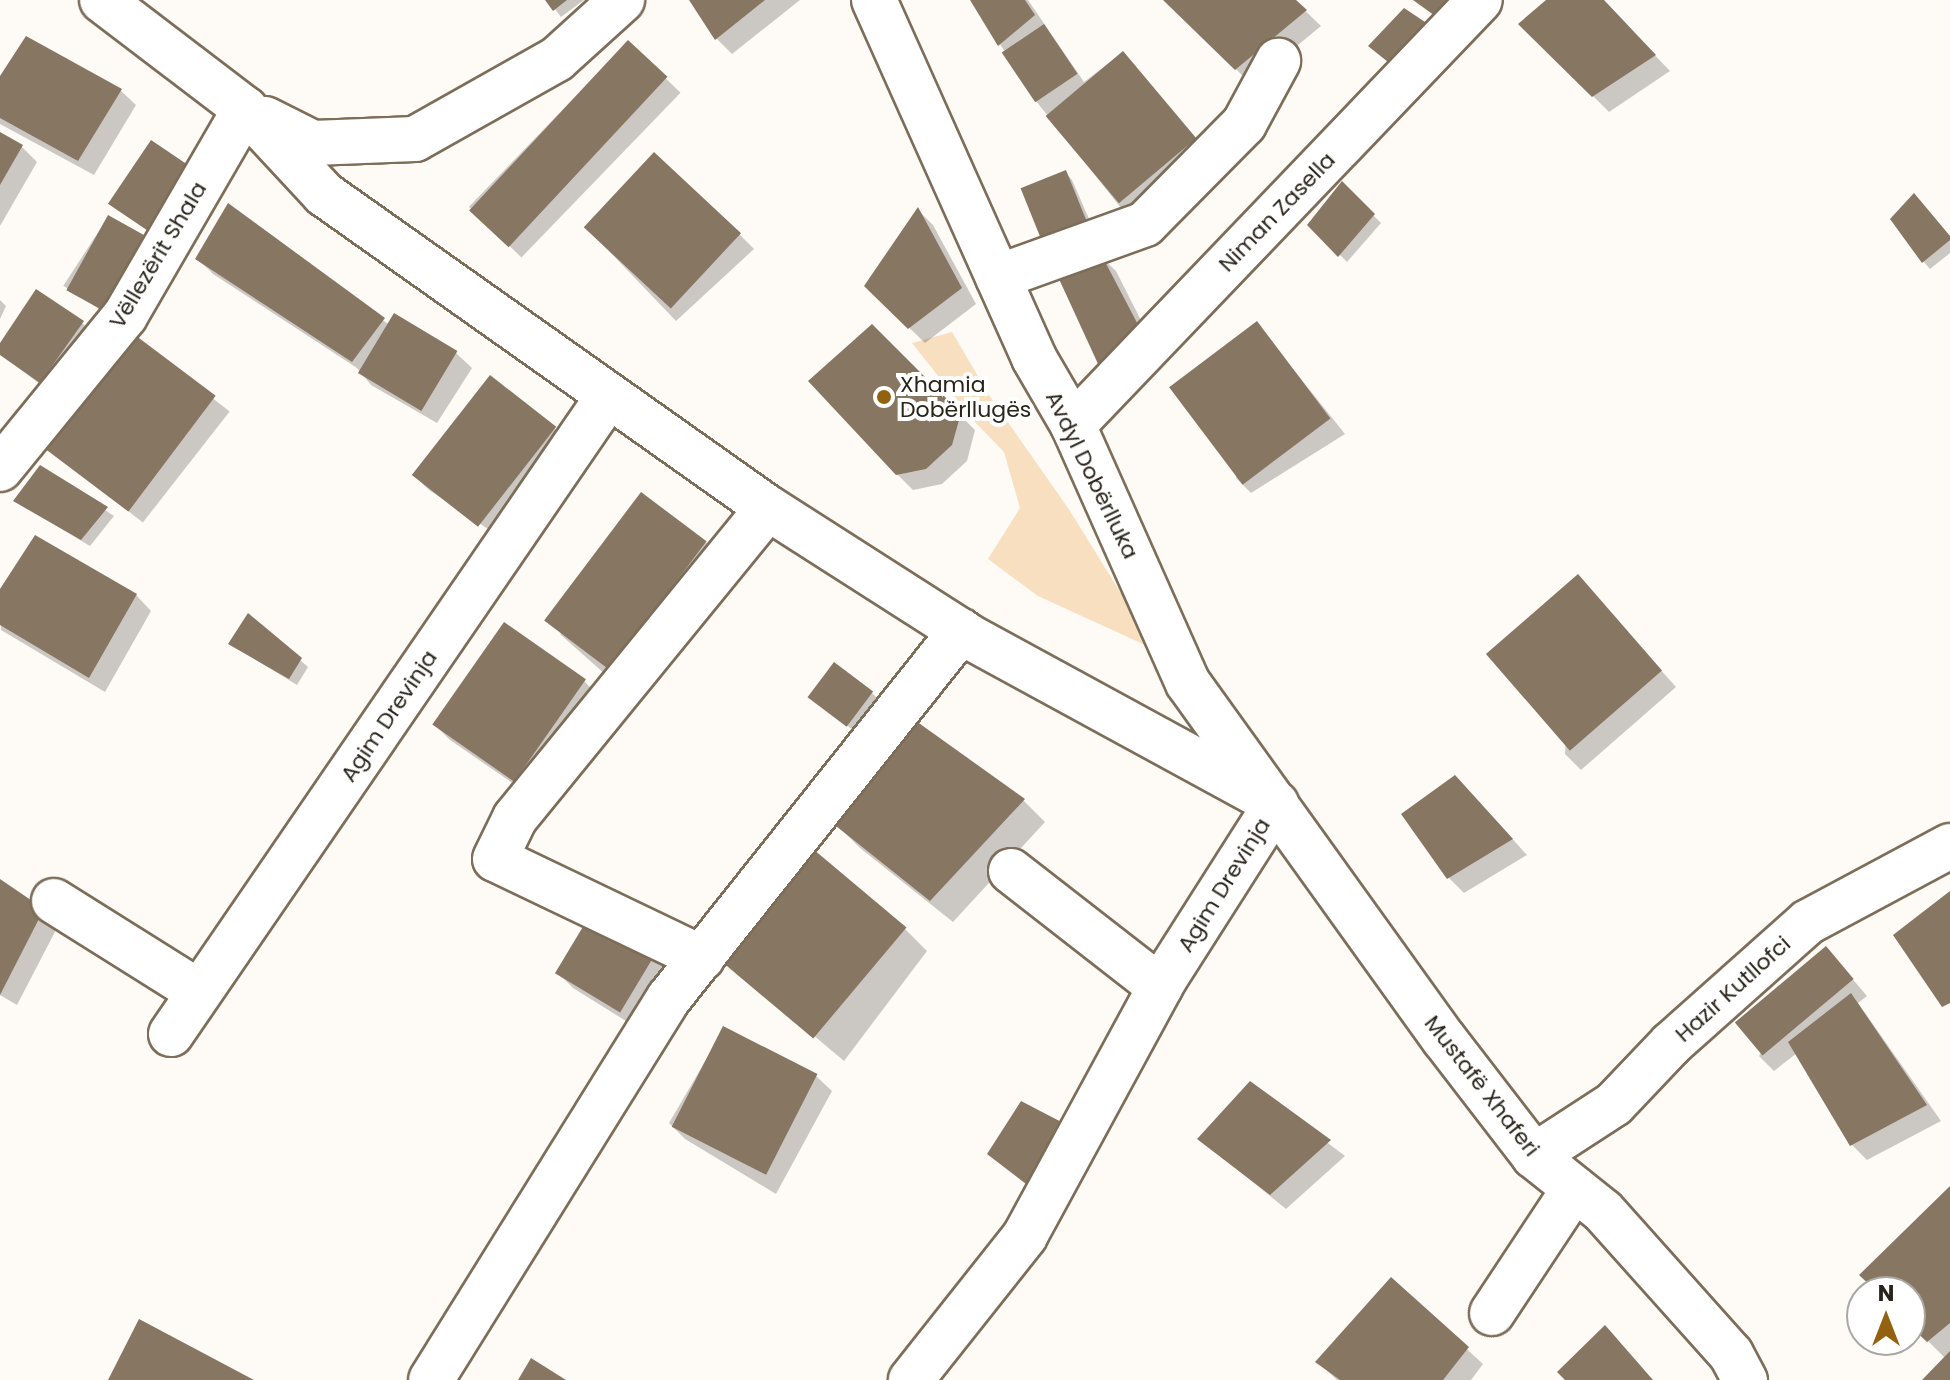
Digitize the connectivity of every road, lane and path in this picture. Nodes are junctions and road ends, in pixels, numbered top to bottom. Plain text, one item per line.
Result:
1 (102, 0) edge
2 (622, 0) edge
3 (874, 0) edge
4 (1480, 0) edge
5 (1278, 61) dead end
6 (245, 109) junction
7 (998, 277) junction
8 (607, 398) junction
9 (1073, 425) junction
10 (0, 469) edge
11 (768, 508) junction
12 (961, 631) junction
13 (1276, 804) junction
14 (1950, 846) edge
15 (1011, 871) dead end
16 (54, 901) dead end
17 (702, 958) junction
18 (1160, 987) junction
19 (199, 992) junction
20 (171, 1034) dead end
21 (1534, 1156) junction
22 (1574, 1189) junction
23 (1492, 1313) dead end
24 (431, 1380) edge
25 (911, 1380) edge
26 (1745, 1380) edge

1 - 6 street
2 - 6 street
3 - 7 street, Avdyl Dobërlluka
4 - 9 street, Niman Zasella
5 - 7 street
6 - 8 street, Agim Drevinja
6 - 10 street, Vëllezërit Shala
7 - 9 street, Avdyl Dobërlluka
8 - 11 street, Agim Drevinja
8 - 19 street, Agim Drevinja
9 - 13 street, Avdyl Dobërlluka
11 - 12 street, Agim Drevinja
11 - 17 street
12 - 13 street, Agim Drevinja
12 - 17 street
13 - 18 street, Agim Drevinja
13 - 21 street, Mustafë Xhaferi
14 - 21 street, Hazir Kutllofci
15 - 18 street
16 - 19 street
17 - 24 street
18 - 25 street, Agim Drevinja
19 - 20 street, Agim Drevinja
21 - 22 street, Mustafë Xhaferi
22 - 23 street
22 - 26 street, Mustafë Xhaferi

